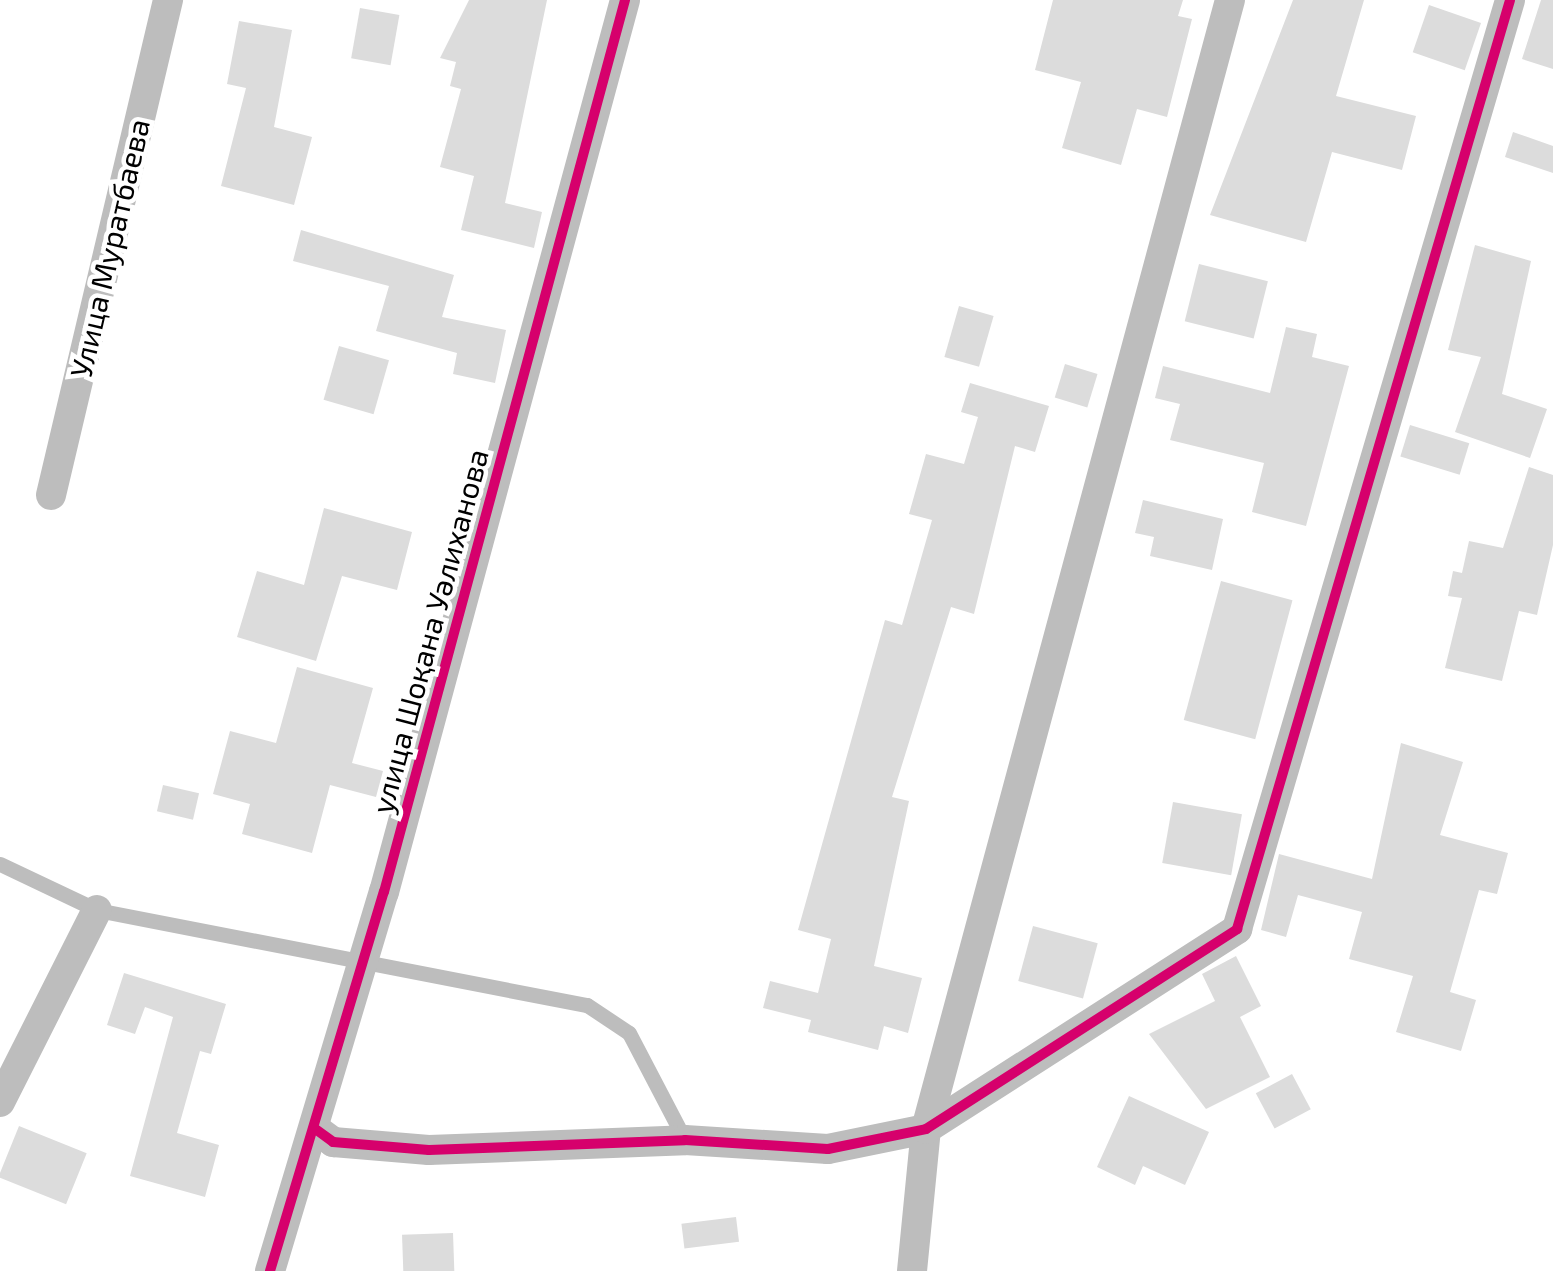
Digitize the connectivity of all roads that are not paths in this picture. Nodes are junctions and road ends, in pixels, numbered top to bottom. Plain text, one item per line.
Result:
1 (168, 0) edge
2 (625, 0) edge
3 (1230, 0) edge
4 (1510, 0) edge
5 (51, 495) dead end
6 (0, 864) edge
7 (97, 910) junction
8 (361, 958) junction
9 (0, 1102) edge
10 (314, 1128) junction
11 (926, 1130) junction
12 (684, 1140) junction
13 (270, 1271) edge
14 (912, 1271) edge

1 - 5 street, Улица Муратбаева
2 - 8 street, улица Шоқана Уәлиханова
3 - 11 street
4 - 11 street
6 - 7 lane
7 - 8 lane
7 - 9 street
8 - 10 street, улица Шоқана Уәлиханова
8 - 12 lane
10 - 12 street
10 - 13 street, улица Шоқана Уәлиханова
11 - 12 street
11 - 14 street

